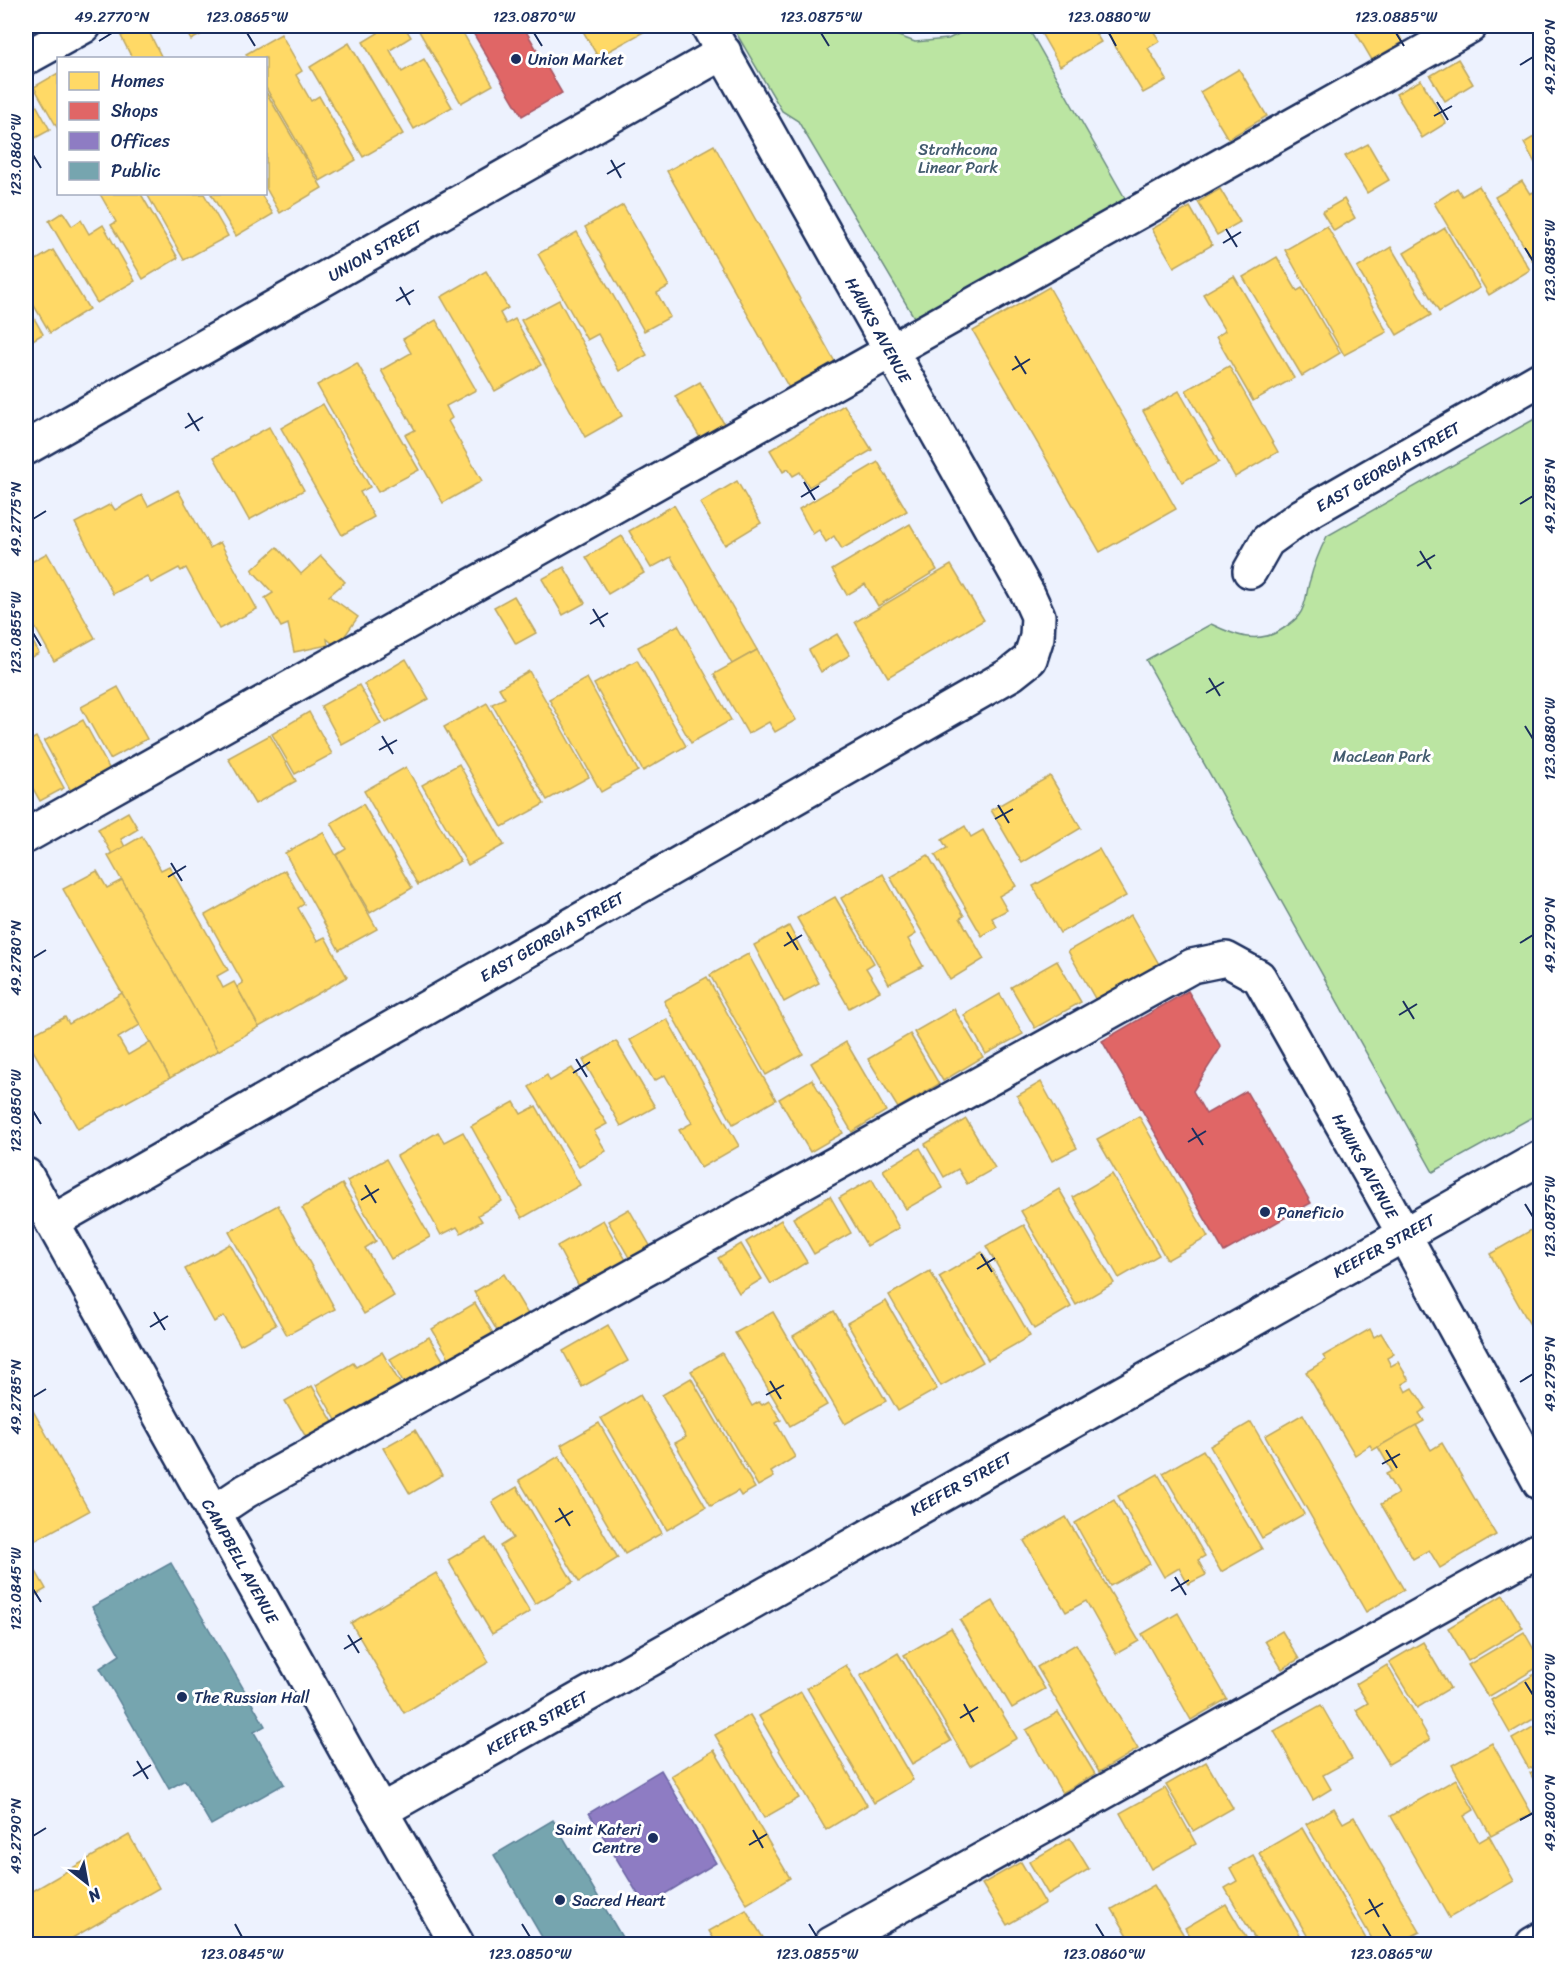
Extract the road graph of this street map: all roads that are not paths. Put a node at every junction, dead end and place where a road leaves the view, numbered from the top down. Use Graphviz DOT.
graph roads {
  1 [pos="84,26"];
  2 [pos="1470,26"];
  3 [pos="716,39"];
  4 [pos="26,58"];
  5 [pos="891,352"];
  6 [pos="1540,379"];
  7 [pos="26,448"];
  8 [pos="1250,571"];
  9 [pos="1037,637"];
  10 [pos="26,836"];
  11 [pos="1540,1158"];
  12 [pos="26,1175"];
  13 [pos="52,1222"];
  14 [pos="1404,1235"];
  15 [pos="1540,1483"];
  16 [pos="213,1513"];
  17 [pos="1540,1549"];
  18 [pos="381,1811"];
  19 [pos="1540,1940"];
  20 [pos="457,1944"];
  21 [pos="831,1944"];
  22 [pos="1533,1944"];
  1 -- 4 [label="street"];
  2 -- 5 [label="street"];
  3 -- 5 [label="street, HAWKS AVENUE"];
  3 -- 7 [label="street, UNION STREET"];
  5 -- 9 [label="street, HAWKS AVENUE"];
  5 -- 10 [label="street"];
  6 -- 8 [label="street, EAST GEORGIA STREET"];
  9 -- 13 [label="street, EAST GEORGIA STREET"];
  11 -- 14 [label="street, KEEFER STREET"];
  12 -- 13 [label="street, CAMPBELL AVENUE"];
  13 -- 16 [label="street, CAMPBELL AVENUE"];
  14 -- 15 [label="street, HAWKS AVENUE"];
  14 -- 16 [label="street, HAWKS AVENUE"];
  14 -- 18 [label="street, KEEFER STREET"];
  16 -- 18 [label="street, CAMPBELL AVENUE"];
  17 -- 21 [label="street"];
  18 -- 20 [label="street, CAMPBELL AVENUE"];
  19 -- 22 [label="street"];
}
